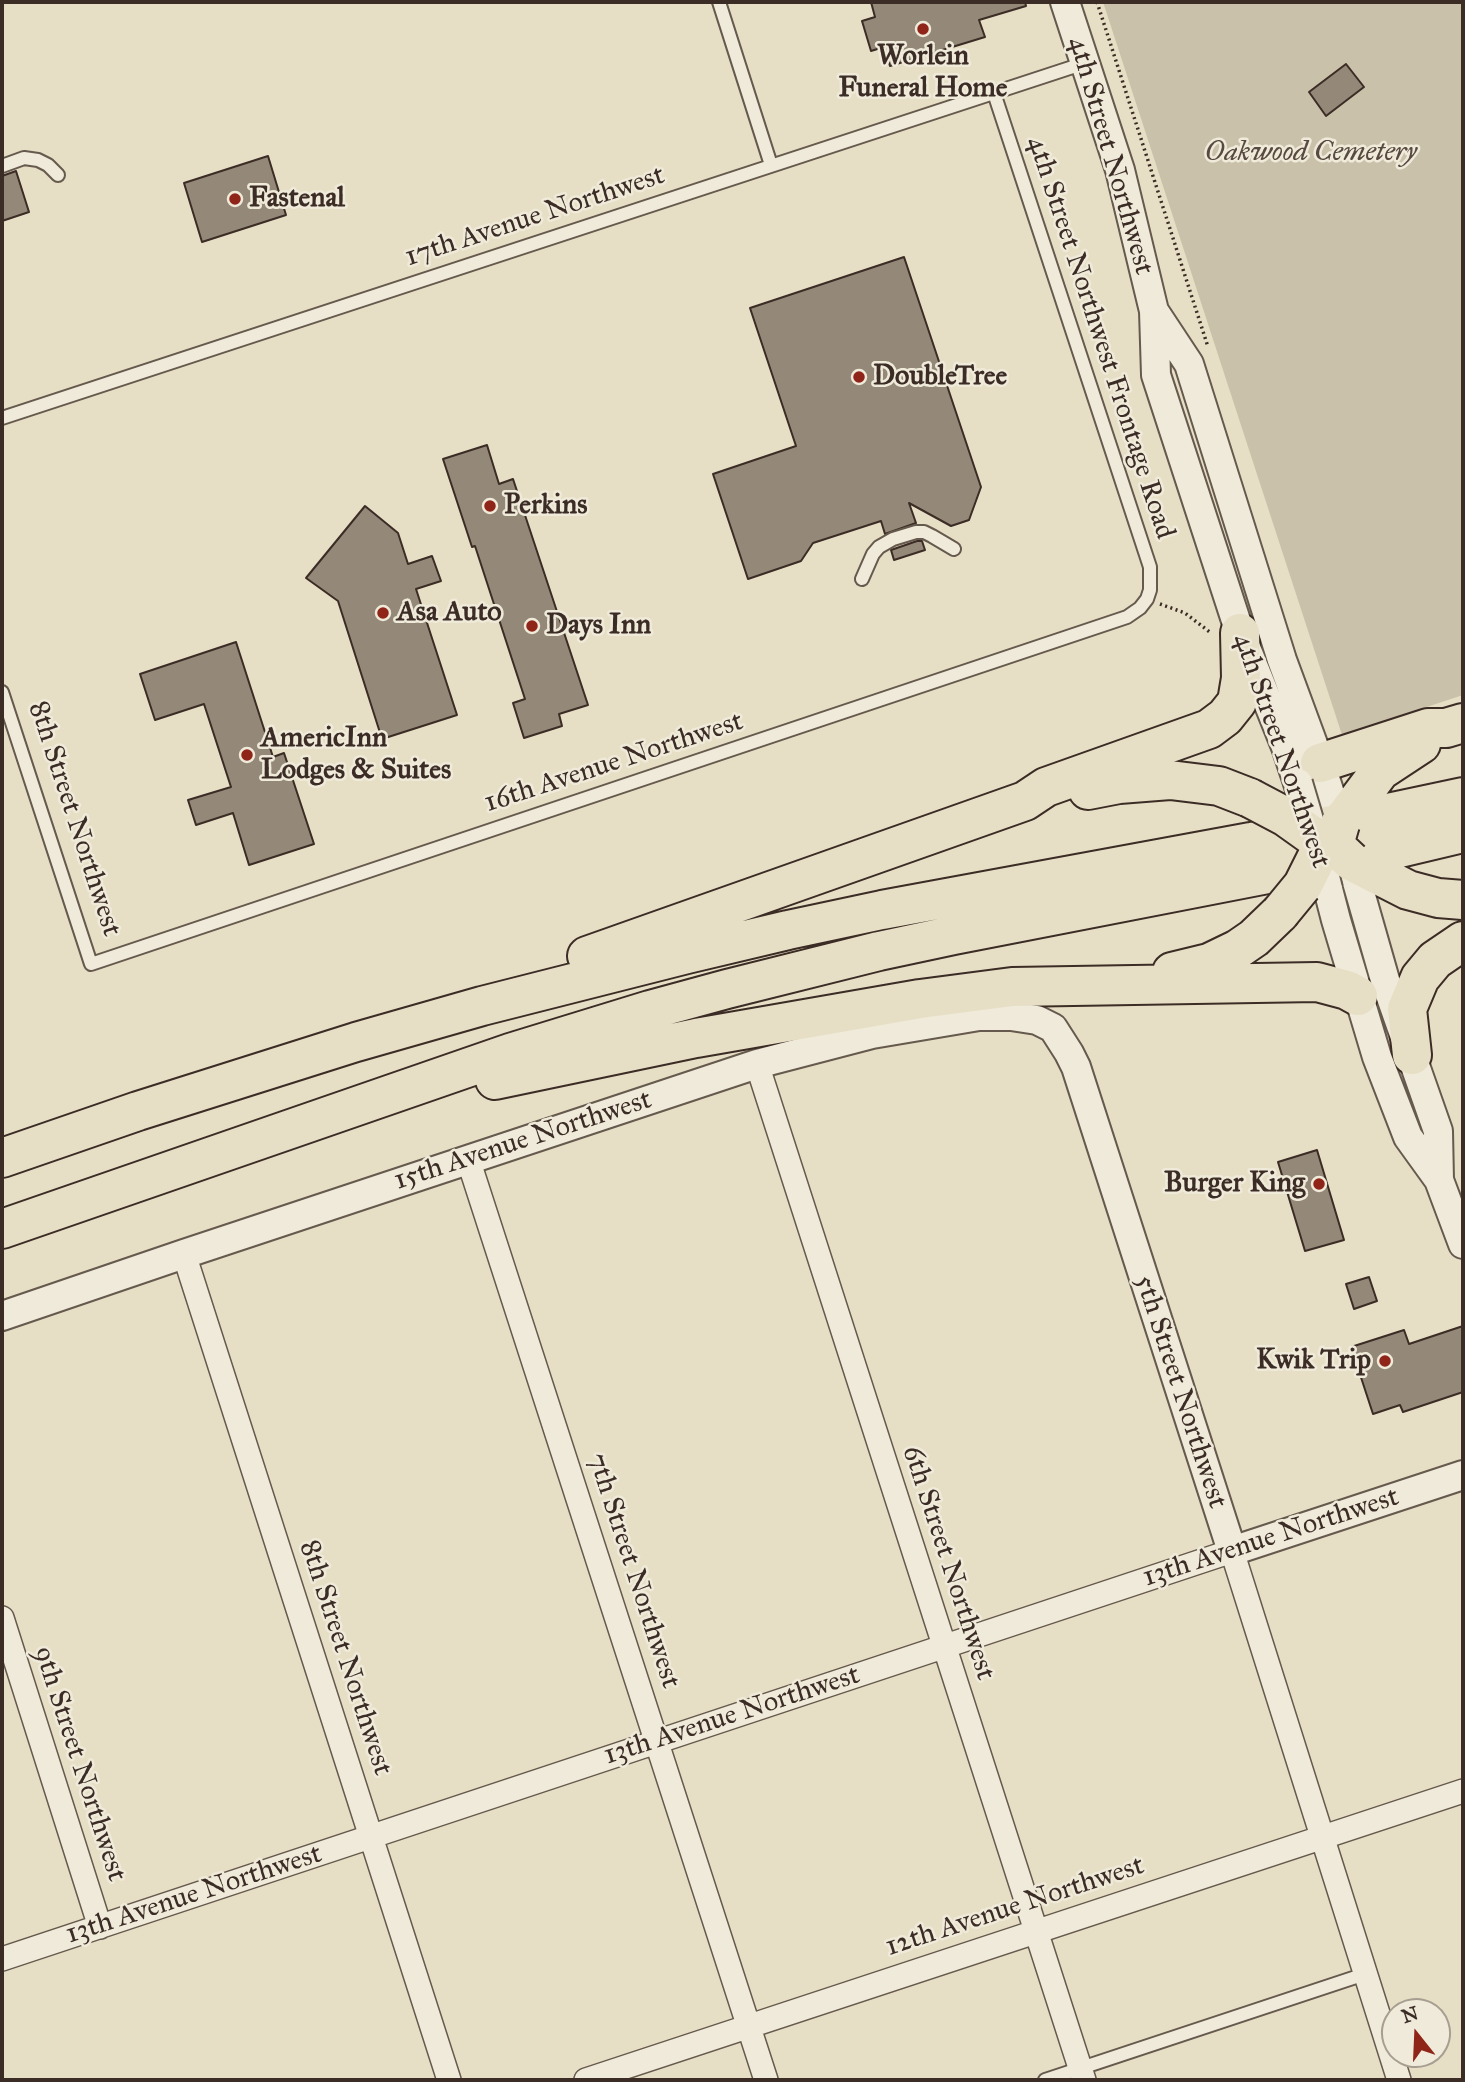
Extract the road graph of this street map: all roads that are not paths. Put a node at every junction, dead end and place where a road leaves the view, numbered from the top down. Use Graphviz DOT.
graph roads {
  1 [pos="719,2"];
  2 [pos="1065,2"];
  3 [pos="1085,63"];
  4 [pos="994,93"];
  5 [pos="771,165"];
  6 [pos="2,166"];
  7 [pos="58,175"];
  8 [pos="1154,311"];
  9 [pos="2,418"];
  10 [pos="954,549"];
  11 [pos="862,579"];
  12 [pos="1147,599"];
  13 [pos="1240,633"];
  14 [pos="2,692"];
  15 [pos="1455,726"];
  16 [pos="1463,797"];
  17 [pos="1025,801"];
  18 [pos="1463,833"];
  19 [pos="1330,841"];
  20 [pos="1463,900"];
  21 [pos="1463,941"];
  22 [pos="91,964"];
  23 [pos="1074,986"];
  24 [pos="1358,996"];
  25 [pos="1053,1028"];
  26 [pos="356,1042"];
  27 [pos="1412,1055"];
  28 [pos="757,1064"];
  29 [pos="323,1119"];
  30 [pos="2,1158"];
  31 [pos="468,1160"];
  32 [pos="1439,1180"];
  33 [pos="2,1229"];
  34 [pos="1463,1244"];
  35 [pos="184,1254"];
  36 [pos="2,1316"];
  37 [pos="1463,1475"];
  38 [pos="1232,1551"];
  39 [pos="2,1618"];
  40 [pos="943,1646"];
  41 [pos="657,1741"];
  42 [pos="1463,1791"];
  43 [pos="371,1837"];
  44 [pos="1323,1838"];
  45 [pos="100,1927"];
  46 [pos="1037,1931"];
  47 [pos="2,1959"];
  48 [pos="1365,1974"];
  49 [pos="748,2026"];
  50 [pos="1082,2075"];
  51 [pos="449,2080"];
  52 [pos="586,2080"];
  53 [pos="766,2080"];
  54 [pos="1045,2080"];
  55 [pos="1399,2080"];
  1 -- 5 [label="lane"];
  2 -- 3 [label="street, 4th Street Northwest"];
  3 -- 4 [label="lane, 17th Avenue Northwest"];
  3 -- 8 [label="street, 4th Street Northwest"];
  4 -- 5 [label="lane, 17th Avenue Northwest"];
  4 -- 12 [label="lane, 4th Street Northwest Frontage Road"];
  5 -- 9 [label="lane, 17th Avenue Northwest"];
  6 -- 7 [label="lane"];
  8 -- 13 [label="street, 4th Street Northwest"];
  8 -- 19 [label="street, 4th Street Northwest"];
  10 -- 11 [label="lane"];
  12 -- 22 [label="lane, 16th Avenue Northwest"];
  13 -- 17 [label="highway"];
  13 -- 19 [label="street, 4th Street Northwest"];
  14 -- 22 [label="lane, 8th Street Northwest"];
  15 -- 19 [label="highway"];
  15 -- 19 [label="highway"];
  16 -- 26 [label="highway"];
  17 -- 19 [label="highway, bridge"];
  17 -- 26 [label="highway"];
  18 -- 29 [label="highway"];
  19 -- 20 [label="highway"];
  19 -- 23 [label="highway, bridge"];
  19 -- 24 [label="street, 4th Street Northwest"];
  19 -- 27 [label="street, 4th Street Northwest"];
  21 -- 27 [label="highway"];
  23 -- 24 [label="highway"];
  23 -- 29 [label="highway"];
  24 -- 32 [label="street, 4th Street Northwest"];
  25 -- 28 [label="street, 15th Avenue Northwest"];
  25 -- 38 [label="street, 5th Street Northwest"];
  26 -- 30 [label="highway"];
  27 -- 32 [label="street, 4th Street Northwest"];
  28 -- 31 [label="street, 15th Avenue Northwest"];
  28 -- 40 [label="street, 6th Street Northwest"];
  29 -- 33 [label="highway"];
  31 -- 35 [label="street, 15th Avenue Northwest"];
  31 -- 41 [label="street, 7th Street Northwest"];
  32 -- 34 [label="street, 4th Street Northwest"];
  35 -- 36 [label="street, 15th Avenue Northwest"];
  35 -- 43 [label="street, 8th Street Northwest"];
  37 -- 38 [label="street, 13th Avenue Northwest"];
  38 -- 40 [label="street, 13th Avenue Northwest"];
  38 -- 44 [label="street, 5th Street Northwest"];
  39 -- 45 [label="street, 9th Street Northwest"];
  40 -- 41 [label="street, 13th Avenue Northwest"];
  40 -- 46 [label="street, 6th Street Northwest"];
  41 -- 43 [label="street, 13th Avenue Northwest"];
  41 -- 49 [label="street, 7th Street Northwest"];
  42 -- 44 [label="street, 12th Avenue Northwest"];
  43 -- 45 [label="street, 13th Avenue Northwest"];
  43 -- 51 [label="street, 8th Street Northwest"];
  44 -- 46 [label="street, 12th Avenue Northwest"];
  44 -- 48 [label="street, 5th Street Northwest"];
  45 -- 47 [label="street, 13th Avenue Northwest"];
  46 -- 49 [label="street, 12th Avenue Northwest"];
  46 -- 50 [label="street, 6th Street Northwest"];
  48 -- 50 [label="lane"];
  48 -- 55 [label="street, 5th Street Northwest"];
  49 -- 52 [label="street, 12th Avenue Northwest"];
  49 -- 53 [label="street, 7th Street Northwest"];
  50 -- 54 [label="lane"];
}
